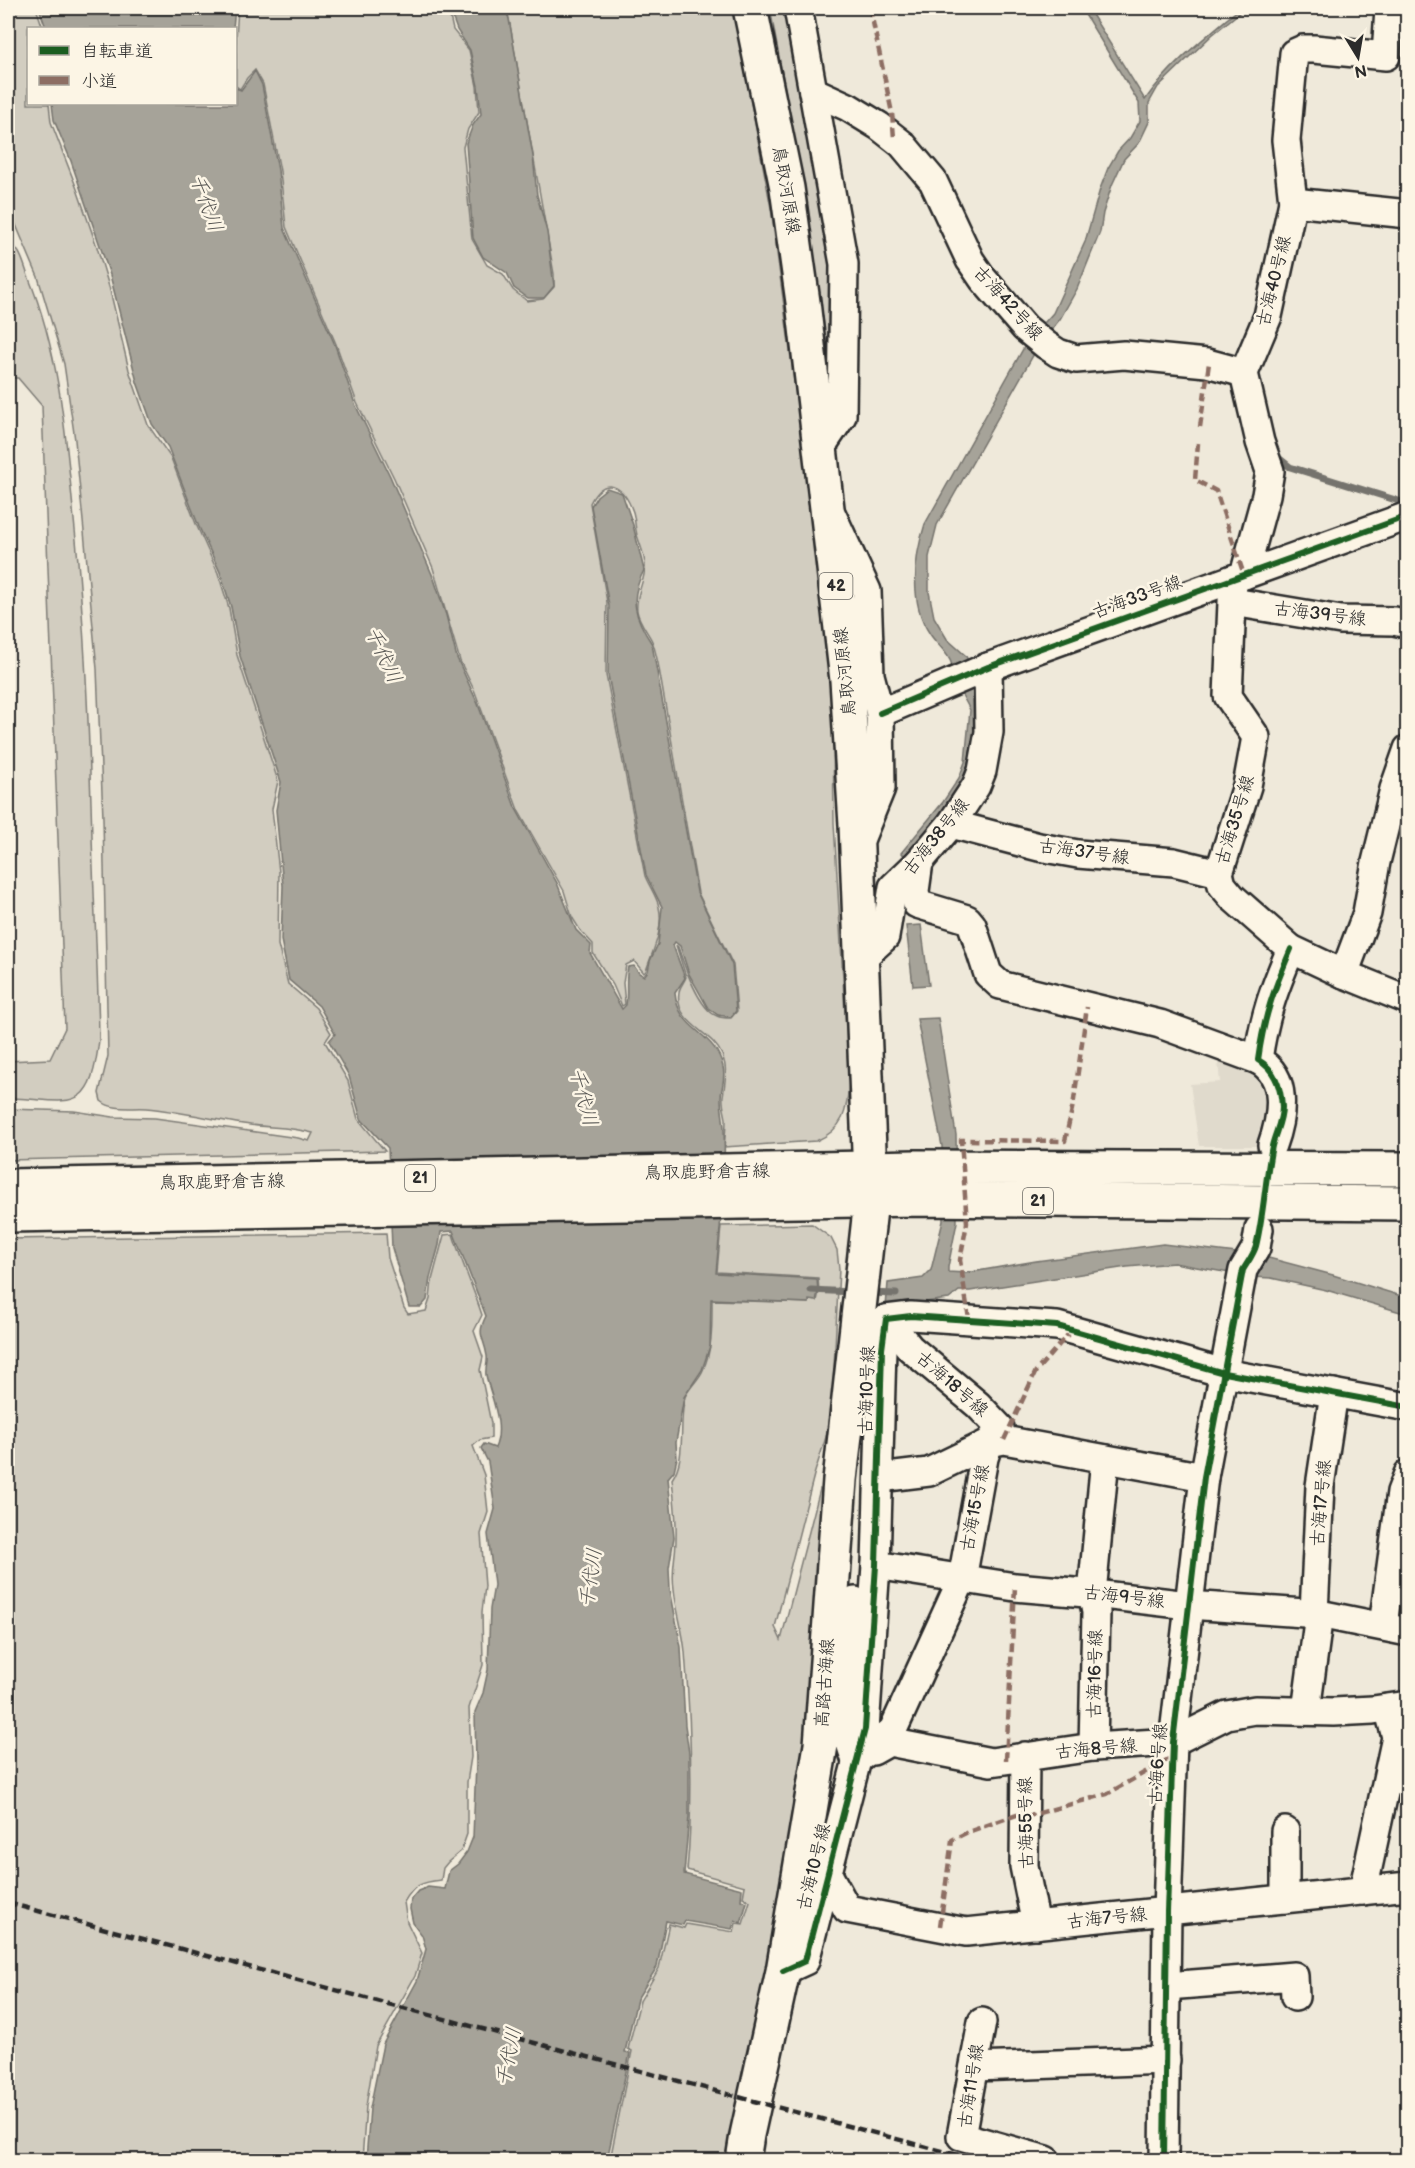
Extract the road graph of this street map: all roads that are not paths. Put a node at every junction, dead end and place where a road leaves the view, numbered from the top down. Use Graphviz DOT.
graph roads {
  1 [pos="750,8"];
  2 [pos="798,8"];
  3 [pos="1389,8"];
  4 [pos="813,91"];
  5 [pos="1293,202"];
  6 [pos="1407,214"];
  7 [pos="1244,373"];
  8 [pos="821,447"];
  9 [pos="826,501"];
  10 [pos="1407,516"];
  11 [pos="1236,585"];
  12 [pos="1407,624"];
  13 [pos="988,667"];
  14 [pos="880,713"];
  15 [pos="1407,748"];
  16 [pos="951,824"];
  17 [pos="857,848"];
  18 [pos="919,862"];
  19 [pos="1219,873"];
  20 [pos="1291,949"];
  21 [pos="861,959"];
  22 [pos="1344,975"];
  23 [pos="1407,1000"];
  24 [pos="1258,1060"];
  25 [pos="1272,1145"];
  26 [pos="1407,1169"];
  27 [pos="832,1185"];
  28 [pos="870,1185"];
  29 [pos="8,1186"];
  30 [pos="1407,1203"];
  31 [pos="8,1215"];
  32 [pos="1259,1228"];
  33 [pos="886,1318"];
  34 [pos="1224,1373"];
  35 [pos="1334,1393"];
  36 [pos="1407,1407"];
  37 [pos="989,1443"];
  38 [pos="1105,1459"];
  39 [pos="1407,1474"];
  40 [pos="1204,1477"];
  41 [pos="879,1478"];
  42 [pos="840,1480"];
  43 [pos="876,1565"];
  44 [pos="962,1579"];
  45 [pos="1092,1593"];
  46 [pos="1188,1605"];
  47 [pos="1316,1613"];
  48 [pos="1395,1629"];
  49 [pos="1398,1706"];
  50 [pos="1306,1711"];
  51 [pos="1173,1742"];
  52 [pos="1093,1747"];
  53 [pos="1025,1756"];
  54 [pos="856,1761"];
  55 [pos="1398,1768"];
  56 [pos="1285,1831"];
  57 [pos="829,1876"];
  58 [pos="1407,1886"];
  59 [pos="1363,1891"];
  60 [pos="1285,1899"];
  61 [pos="1167,1912"];
  62 [pos="1036,1925"];
  63 [pos="783,1971"];
  64 [pos="1167,1986"];
  65 [pos="1295,1997"];
  66 [pos="982,2022"];
  67 [pos="1166,2060"];
  68 [pos="974,2067"];
  69 [pos="743,2160"];
  70 [pos="1046,2160"];
  71 [pos="1164,2160"];
  1 -- 8 [label="main road, 鳥取河原線 / 42"];
  2 -- 4 [label="street"];
  3 -- 5 [label="street, 古海40号線"];
  4 -- 7 [label="street, 古海42号線"];
  4 -- 8 [label="street"];
  5 -- 6 [label="street"];
  5 -- 7 [label="street, 古海40号線"];
  7 -- 11 [label="street"];
  8 -- 9 [label="main road, 鳥取河原線 / 42"];
  9 -- 14 [label="street"];
  9 -- 17 [label="main road, 鳥取河原線 / 42"];
  10 -- 11 [label="street, 古海33号線"];
  11 -- 12 [label="street, 古海39号線"];
  11 -- 13 [label="street, 古海33号線"];
  11 -- 19 [label="street, 古海35号線"];
  13 -- 14 [label="street, 古海33号線"];
  13 -- 16 [label="street, 古海38号線"];
  14 -- 17 [label="street"];
  15 -- 22 [label="street"];
  16 -- 18 [label="street, 古海38号線"];
  16 -- 19 [label="street, 古海37号線"];
  17 -- 21 [label="main road, 鳥取河原線 / 42"];
  18 -- 21 [label="street, 古海38号線"];
  18 -- 24 [label="street"];
  19 -- 20 [label="street, 古海35号線"];
  20 -- 22 [label="street, 古海35号線"];
  20 -- 24 [label="street"];
  21 -- 28 [label="main road, 鳥取河原線 / 42"];
  22 -- 23 [label="street, 古海35号線"];
  24 -- 25 [label="street"];
  26 -- 28 [label="main road, 鳥取鹿野倉吉線 / 21"];
  27 -- 28 [label="main road, 鳥取鹿野倉吉線 / 21"];
  27 -- 29 [label="main road, 鳥取鹿野倉吉線 / 21"];
  27 -- 31 [label="main road, 鳥取鹿野倉吉線 / 21"];
  28 -- 30 [label="main road, 鳥取鹿野倉吉線 / 21"];
  28 -- 42 [label="main road, 高路古海線"];
  32 -- 34 [label="street, 古海6号線"];
  33 -- 34 [label="street"];
  33 -- 37 [label="street, 古海18号線"];
  33 -- 41 [label="street, 古海10号線"];
  34 -- 35 [label="street"];
  34 -- 40 [label="street, 古海6号線"];
  35 -- 36 [label="street"];
  35 -- 47 [label="street, 古海17号線"];
  37 -- 38 [label="street, 古海15号線"];
  37 -- 41 [label="street, 古海18号線"];
  37 -- 44 [label="street, 古海15号線"];
  38 -- 40 [label="street, 古海15号線"];
  38 -- 45 [label="street, 古海16号線"];
  39 -- 48 [label="street"];
  40 -- 46 [label="street, 古海6号線"];
  41 -- 43 [label="street, 古海10号線"];
  42 -- 54 [label="street"];
  42 -- 63 [label="main road, 高路古海線"];
  43 -- 44 [label="street, 古海9号線"];
  43 -- 54 [label="street, 古海10号線"];
  44 -- 45 [label="street, 古海9号線"];
  44 -- 54 [label="street, 古海15号線"];
  45 -- 46 [label="street, 古海9号線"];
  45 -- 52 [label="street, 古海16号線"];
  46 -- 47 [label="street, 古海9号線"];
  46 -- 51 [label="street, 古海6号線"];
  47 -- 48 [label="street, 古海9号線"];
  47 -- 50 [label="street, 古海17号線"];
  49 -- 50 [label="street, 古海8号線"];
  49 -- 55 [label="street"];
  50 -- 51 [label="street, 古海8号線"];
  51 -- 52 [label="street, 古海8号線"];
  51 -- 61 [label="street, 古海6号線"];
  52 -- 53 [label="street, 古海8号線"];
  53 -- 54 [label="street, 古海8号線"];
  53 -- 62 [label="street, 古海55号線"];
  54 -- 57 [label="street, 古海10号線"];
  55 -- 59 [label="street"];
  56 -- 60 [label="street"];
  57 -- 62 [label="street, 古海7号線"];
  57 -- 63 [label="street, 古海10号線"];
  58 -- 59 [label="street, 古海7号線"];
  59 -- 60 [label="street, 古海7号線"];
  60 -- 61 [label="street, 古海7号線"];
  61 -- 62 [label="street, 古海7号線"];
  61 -- 64 [label="street, 古海6号線"];
  63 -- 69 [label="main road, 高路古海線"];
  64 -- 65 [label="street"];
  64 -- 67 [label="street, 古海6号線"];
  66 -- 68 [label="street, 古海11号線"];
  67 -- 68 [label="street"];
  67 -- 71 [label="street, 古海6号線"];
  68 -- 70 [label="street, 古海11号線"];
}
